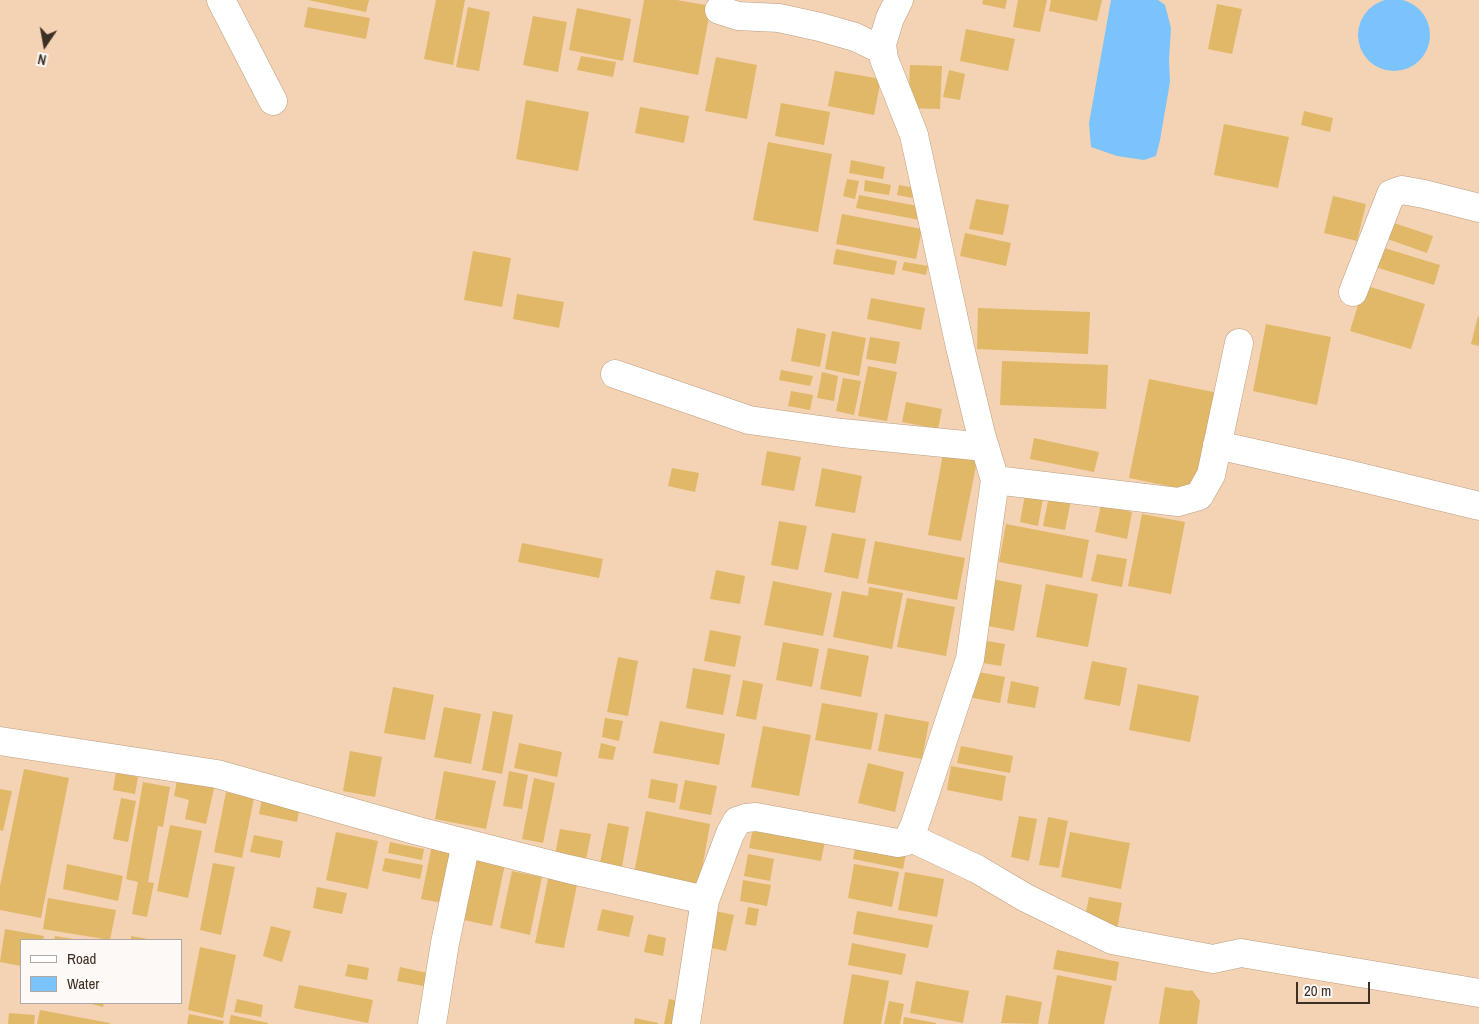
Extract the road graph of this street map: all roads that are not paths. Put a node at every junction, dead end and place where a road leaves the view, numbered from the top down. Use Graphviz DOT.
graph roads {
  1 [pos="221,0"];
  2 [pos="899,0"];
  3 [pos="719,10"];
  4 [pos="882,50"];
  5 [pos="273,101"];
  6 [pos="1479,208"];
  7 [pos="1353,292"];
  8 [pos="1239,343"];
  9 [pos="614,374"];
  10 [pos="1217,445"];
  11 [pos="985,447"];
  12 [pos="995,480"];
  13 [pos="1479,506"];
  14 [pos="0,742"];
  15 [pos="909,837"];
  16 [pos="466,843"];
  17 [pos="705,900"];
  18 [pos="1479,993"];
  19 [pos="432,1024"];
  20 [pos="686,1024"];
  1 -- 5 [label="street"];
  2 -- 4 [label="street"];
  3 -- 4 [label="street"];
  4 -- 11 [label="street"];
  6 -- 7 [label="street"];
  8 -- 10 [label="street"];
  9 -- 11 [label="street"];
  10 -- 12 [label="street"];
  10 -- 13 [label="street"];
  11 -- 12 [label="street"];
  12 -- 15 [label="street"];
  14 -- 16 [label="street"];
  15 -- 17 [label="street"];
  15 -- 18 [label="street"];
  16 -- 17 [label="street"];
  16 -- 19 [label="street"];
  17 -- 20 [label="street"];
}
